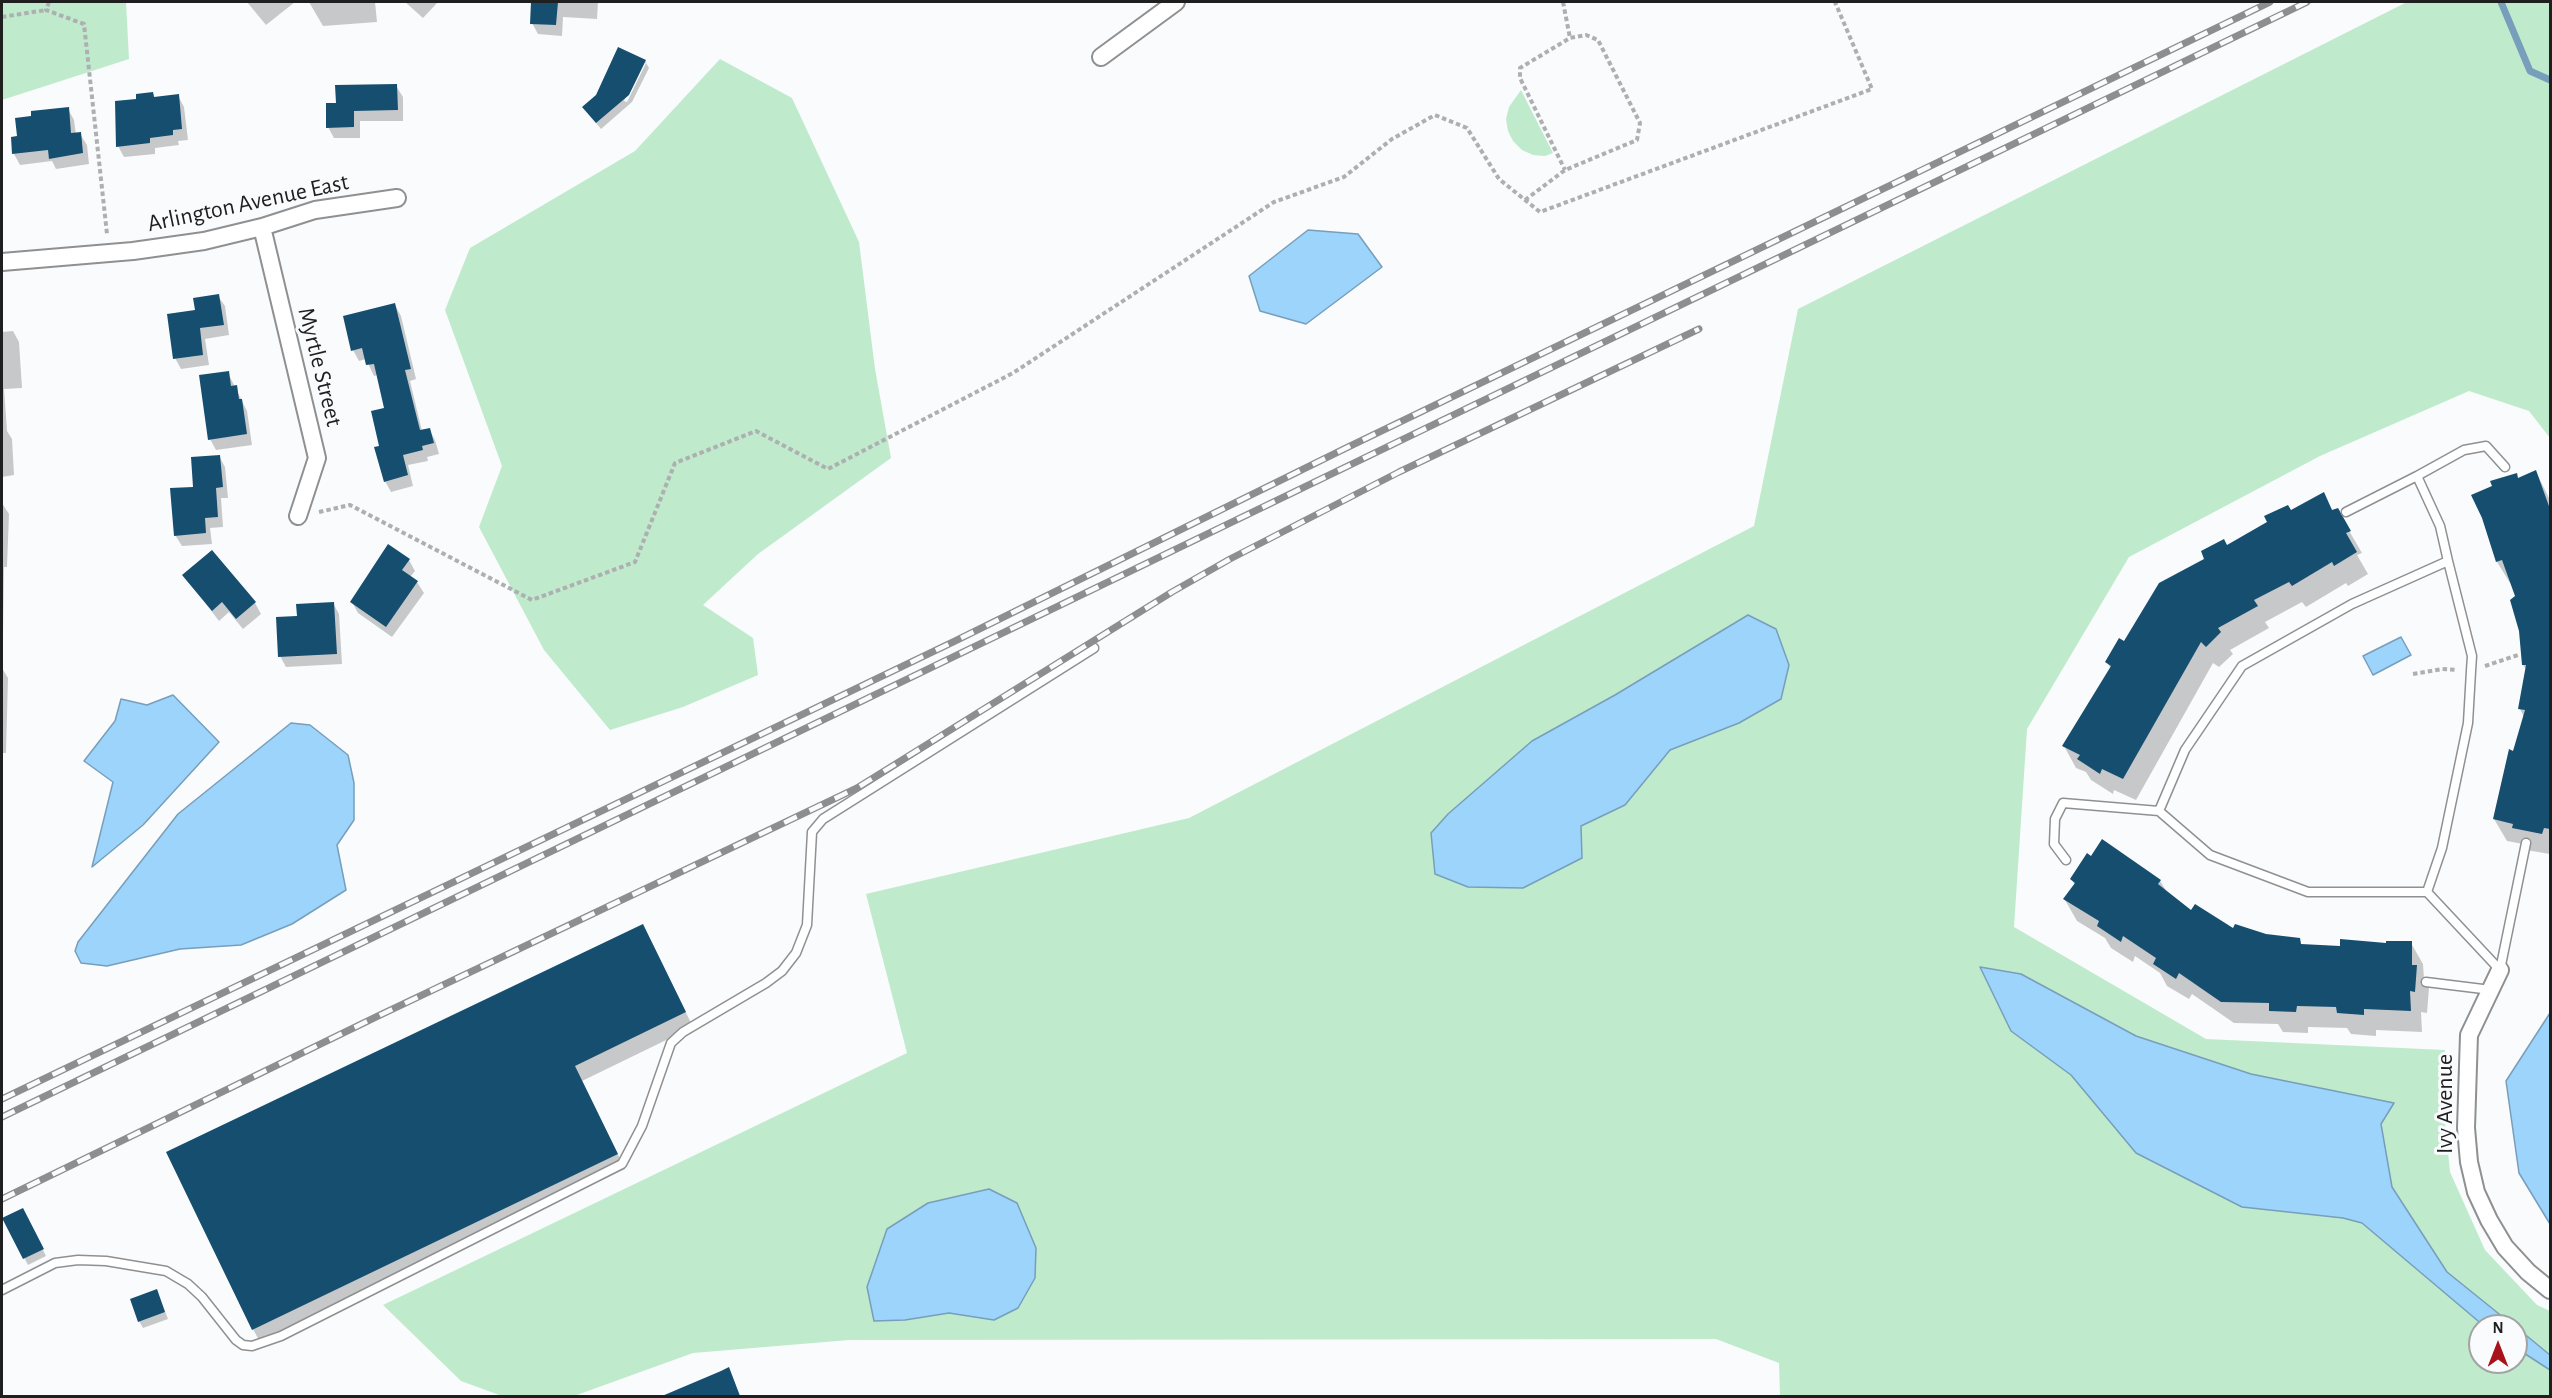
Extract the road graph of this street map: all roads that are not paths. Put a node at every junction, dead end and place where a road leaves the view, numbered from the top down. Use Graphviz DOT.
graph roads {
  1 [pos="1176,2"];
  2 [pos="1101,57"];
  3 [pos="397,198"];
  4 [pos="262,227"];
  5 [pos="2,262"];
  6 [pos="2505,467"];
  7 [pos="2417,476"];
  8 [pos="2346,512"];
  9 [pos="298,516"];
  10 [pos="2448,561"];
  11 [pos="1094,648"];
  12 [pos="2159,811"];
  13 [pos="2526,843"];
  14 [pos="2066,860"];
  15 [pos="2427,892"];
  16 [pos="2500,970"];
  17 [pos="2426,982"];
  18 [pos="2491,990"];
  19 [pos="2,1290"];
  20 [pos="2550,1290"];
  1 -- 2 [label="street"];
  3 -- 4 [label="street, Arlington Avenue East"];
  4 -- 5 [label="street, Arlington Avenue East"];
  4 -- 9 [label="street, Myrtle Street"];
  6 -- 7 [label="lane"];
  7 -- 8 [label="lane"];
  7 -- 10 [label="lane"];
  10 -- 12 [label="lane"];
  10 -- 15 [label="lane"];
  11 -- 19 [label="lane"];
  12 -- 14 [label="lane"];
  12 -- 15 [label="lane"];
  13 -- 16 [label="lane"];
  15 -- 16 [label="lane"];
  16 -- 18 [label="street, Ivy Avenue"];
  17 -- 18 [label="lane"];
  18 -- 20 [label="street, Ivy Avenue"];
}
